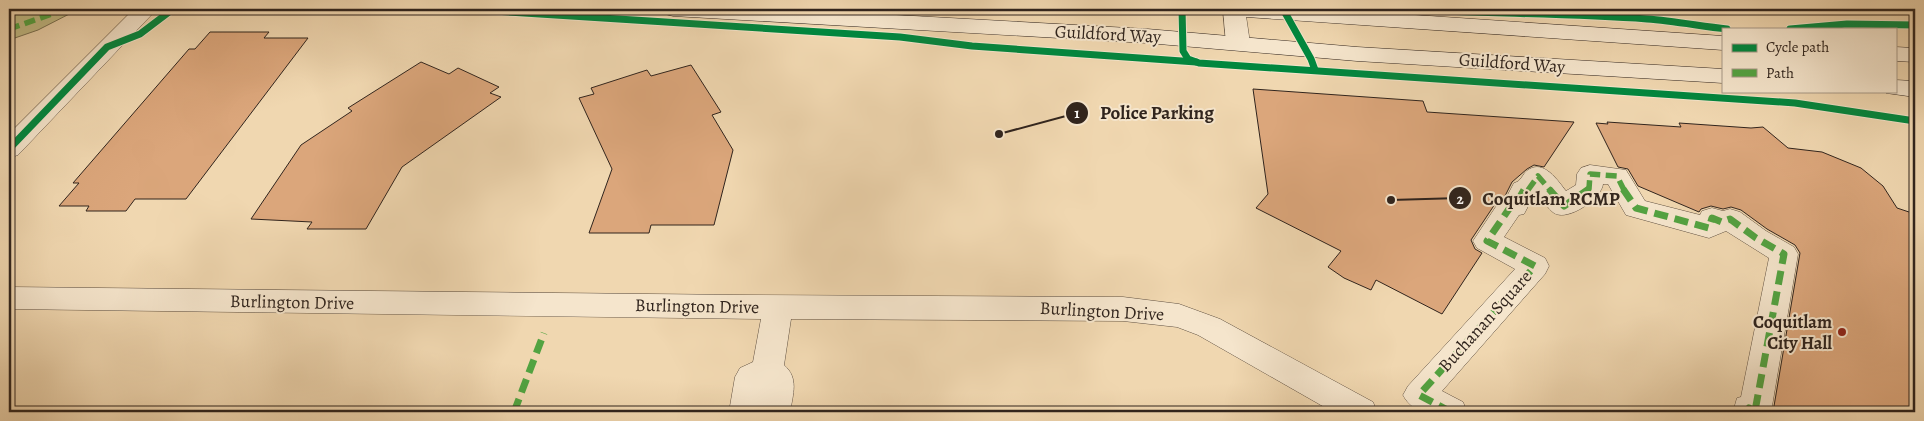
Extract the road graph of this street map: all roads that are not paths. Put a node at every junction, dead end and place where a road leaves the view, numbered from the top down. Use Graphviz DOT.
graph roads {
  1 [pos="146,9"];
  2 [pos="673,9"];
  3 [pos="1234,9"];
  4 [pos="1238,43"];
  5 [pos="1722,43"];
  6 [pos="1896,54"];
  7 [pos="1915,56"];
  8 [pos="1722,76"];
  9 [pos="1896,88"];
  10 [pos="1915,89"];
  11 [pos="9,149"];
  12 [pos="9,298"];
  13 [pos="778,307"];
  14 [pos="767,370"];
  15 [pos="745,412"];
  16 [pos="774,412"];
  17 [pos="1361,412"];
  18 [pos="1451,412"];
  19 [pos="1749,412"];
  1 -- 11 [label="street"];
  2 -- 4 [label="street, Guildford Way"];
  3 -- 4 [label="street"];
  3 -- 5 [label="street, Guildford Way"];
  4 -- 8 [label="street, Guildford Way"];
  6 -- 7 [label="street"];
  9 -- 10 [label="street"];
  12 -- 13 [label="street, Burlington Drive"];
  13 -- 14 [label="street"];
  13 -- 17 [label="street, Burlington Drive"];
  14 -- 15 [label="street"];
  14 -- 16 [label="street"];
  18 -- 19 [label="street, Buchanan Square"];
}
